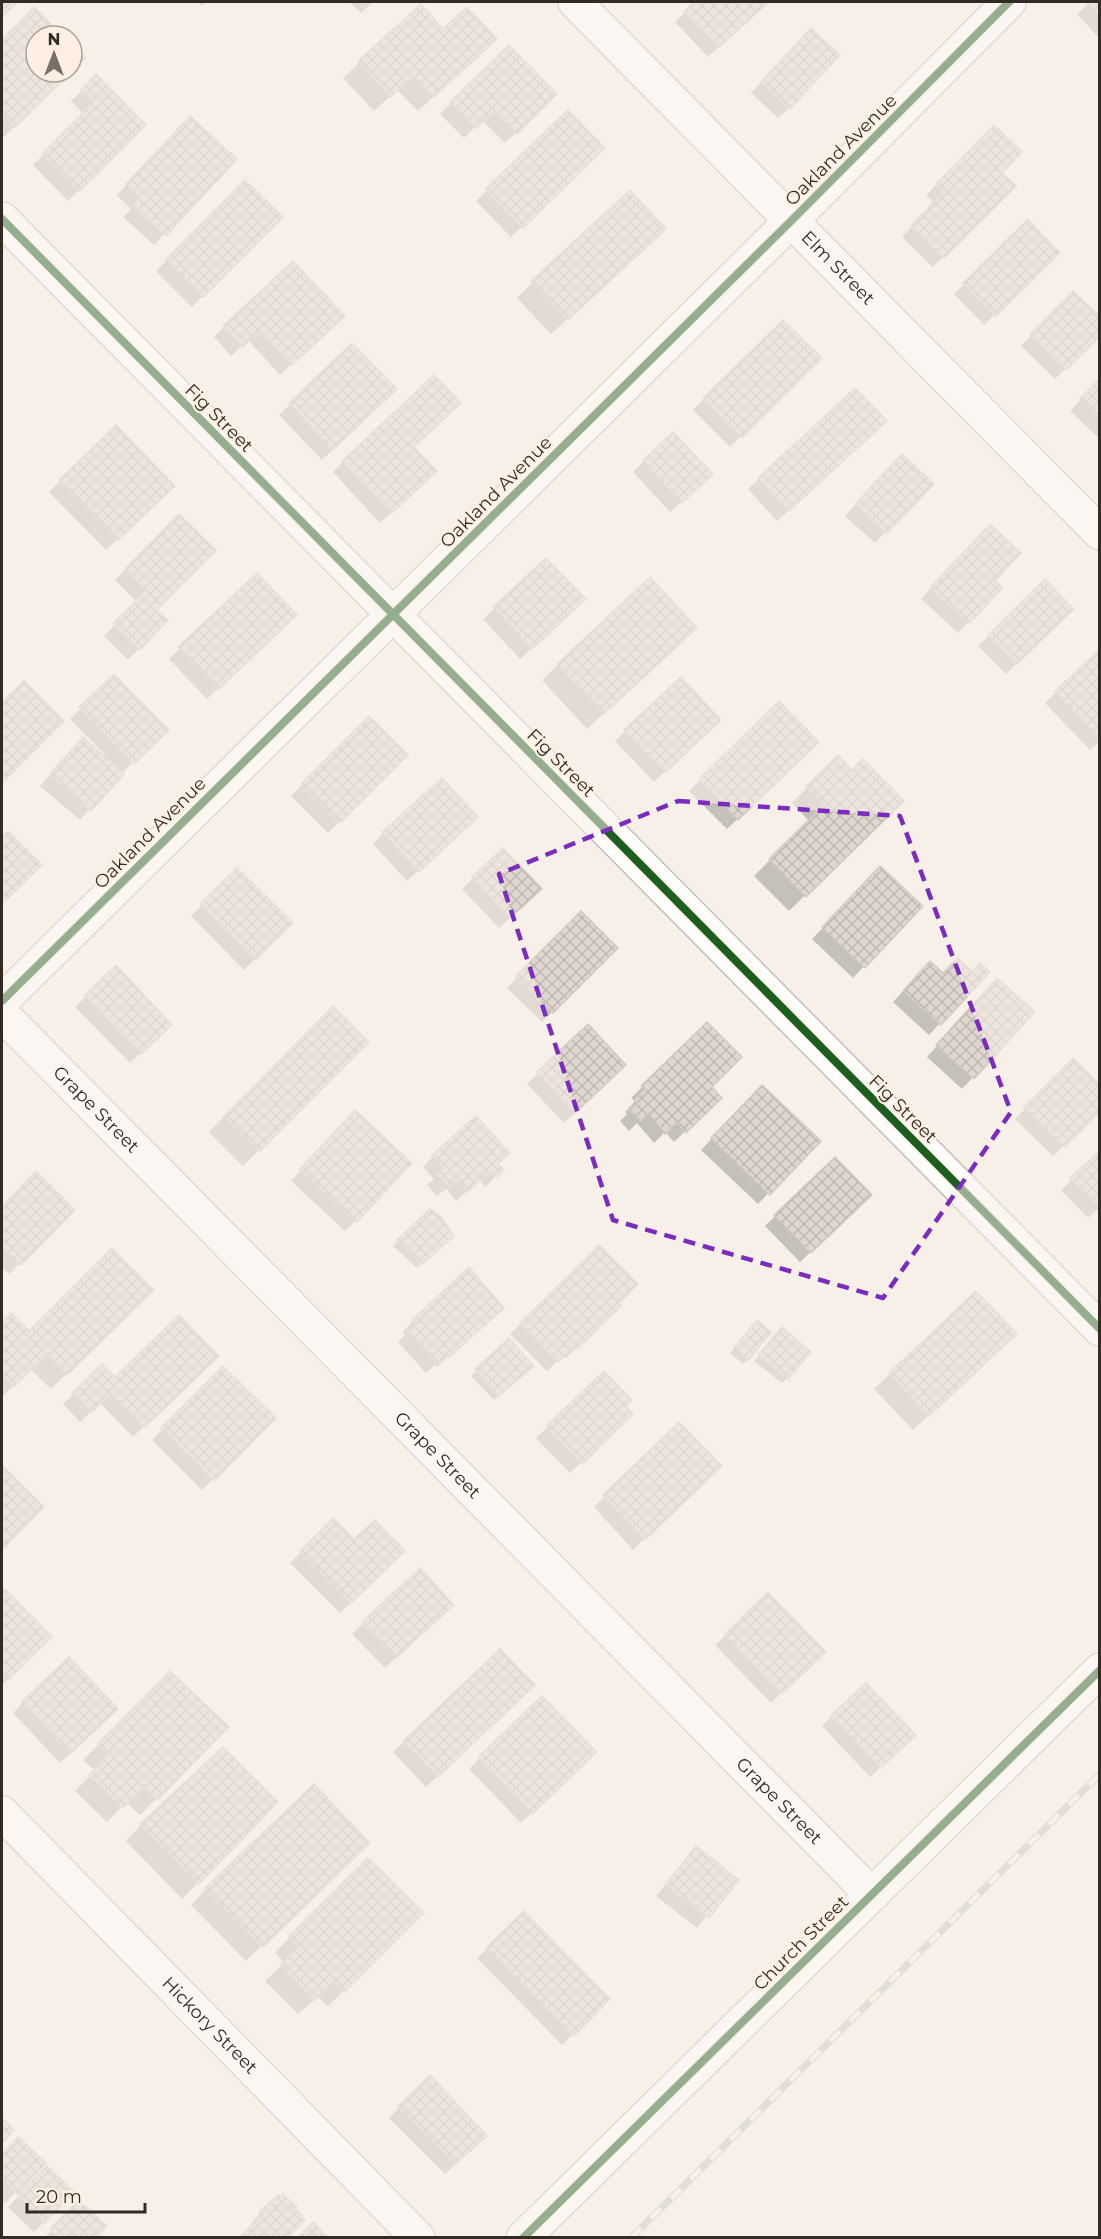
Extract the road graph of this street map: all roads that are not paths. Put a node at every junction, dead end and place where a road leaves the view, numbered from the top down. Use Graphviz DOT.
graph roads {
  1 [pos="575,2"];
  2 [pos="1010,2"];
  3 [pos="2,219"];
  4 [pos="792,220"];
  5 [pos="1100,532"];
  6 [pos="393,615"];
  7 [pos="2,1001"];
  8 [pos="2,1014"];
  9 [pos="1100,1329"];
  10 [pos="1100,1670"];
  11 [pos="2,1814"];
  12 [pos="872,1895"];
  13 [pos="418,2238"];
  14 [pos="523,2238"];
  1 -- 4 [label="street, Elm Street"];
  2 -- 4 [label="street, Oakland Avenue"];
  3 -- 6 [label="street, Fig Street"];
  4 -- 5 [label="street, Elm Street"];
  4 -- 6 [label="street, Oakland Avenue"];
  6 -- 7 [label="street, Oakland Avenue"];
  6 -- 9 [label="street, Fig Street"];
  8 -- 12 [label="street, Grape Street"];
  10 -- 12 [label="street, Church Street"];
  11 -- 13 [label="street, Hickory Street"];
  12 -- 14 [label="street, Church Street"];
}
